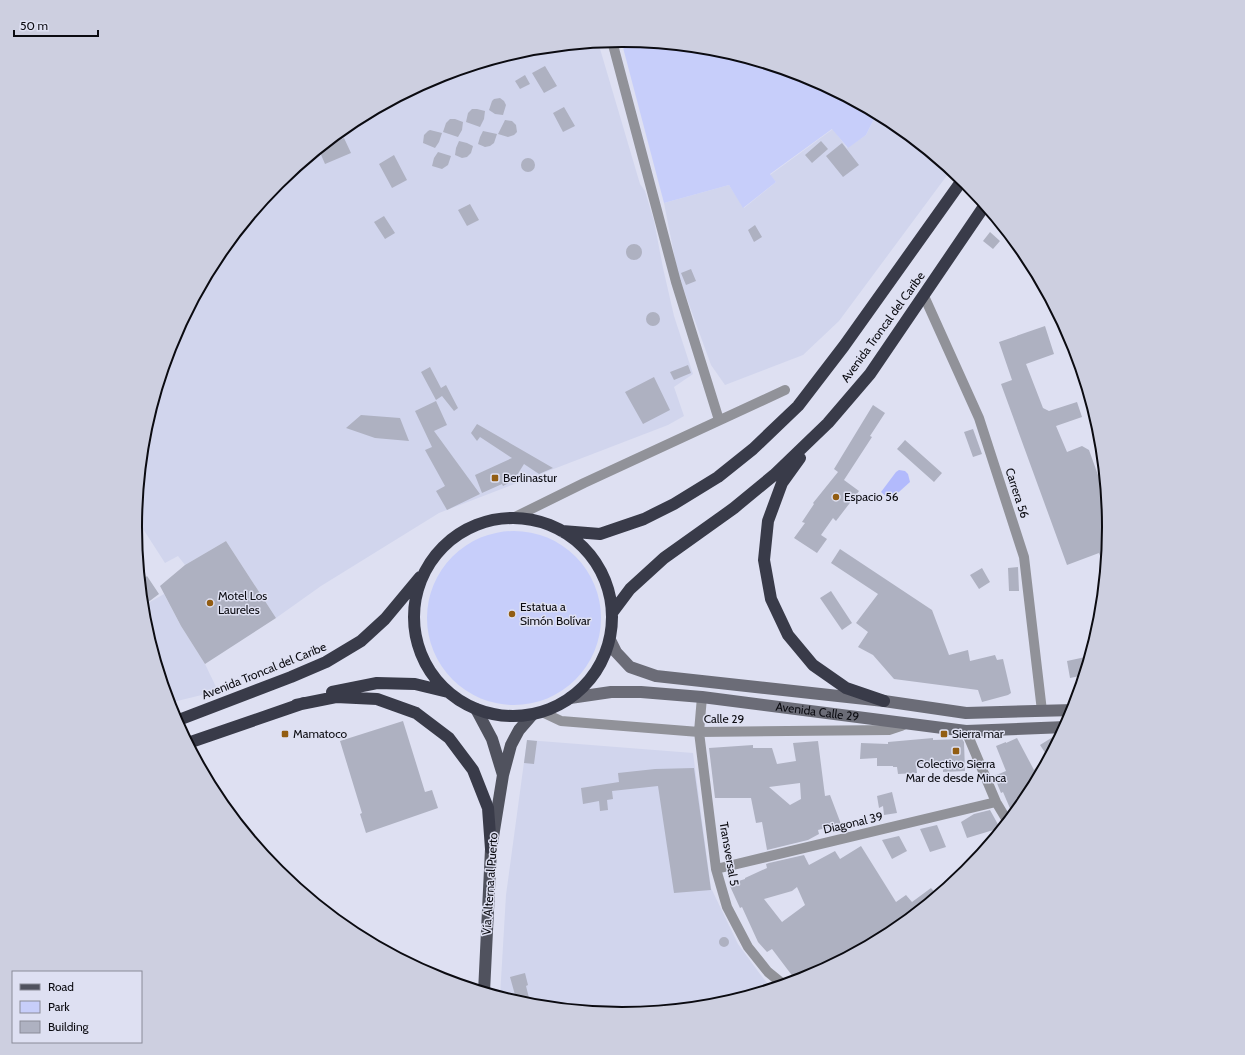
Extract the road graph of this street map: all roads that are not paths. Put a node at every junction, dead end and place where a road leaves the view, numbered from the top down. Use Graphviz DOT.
graph roads {
  1 [pos="613,47"];
  2 [pos="959,185"];
  3 [pos="982,209"];
  4 [pos="924,296"];
  5 [pos="785,390"];
  6 [pos="719,420"];
  7 [pos="828,423"];
  8 [pos="513,518"];
  9 [pos="562,531"];
  10 [pos="425,571"];
  11 [pos="612,613"];
  12 [pos="610,640"];
  13 [pos="448,692"];
  14 [pos="702,697"];
  15 [pos="570,698"];
  16 [pos="884,700"];
  17 [pos="296,706"];
  18 [pos="476,710"];
  19 [pos="1066,710"];
  20 [pos="1042,711"];
  21 [pos="537,713"];
  22 [pos="182,719"];
  23 [pos="907,723"];
  24 [pos="1058,728"];
  25 [pos="966,731"];
  26 [pos="699,732"];
  27 [pos="193,741"];
  28 [pos="503,775"];
  29 [pos="996,802"];
  30 [pos="1006,818"];
  31 [pos="491,849"];
  32 [pos="716,869"];
  33 [pos="779,981"];
  34 [pos="484,987"];
  1 -- 6 [label="street"];
  2 -- 9 [label="highway, Avenida Troncal del Caribe"];
  3 -- 4 [label="highway, Avenida Troncal del Caribe"];
  4 -- 7 [label="highway, Avenida Troncal del Caribe"];
  4 -- 20 [label="street, Carrera 56"];
  5 -- 6 [label="street"];
  6 -- 8 [label="street"];
  7 -- 11 [label="highway, Avenida Troncal del Caribe"];
  7 -- 16 [label="highway"];
  8 -- 9 [label="highway"];
  8 -- 10 [label="highway"];
  9 -- 11 [label="highway"];
  10 -- 13 [label="highway"];
  10 -- 22 [label="highway, Avenida Troncal del Caribe"];
  11 -- 12 [label="highway"];
  12 -- 15 [label="highway"];
  12 -- 16 [label="main road, Avenida Calle 29"];
  13 -- 17 [label="highway"];
  13 -- 18 [label="highway"];
  14 -- 15 [label="main road, Avenida Calle 29"];
  14 -- 23 [label="main road, Avenida Calle 29"];
  14 -- 26 [label="street, Transversal 5"];
  15 -- 21 [label="highway"];
  16 -- 20 [label="main road, Avenida Calle 29"];
  17 -- 27 [label="highway"];
  17 -- 31 [label="highway"];
  18 -- 21 [label="highway"];
  18 -- 28 [label="main road, Vía Alterna al Puerto"];
  19 -- 20 [label="main road, Avenida Calle 29"];
  21 -- 26 [label="street, Calle 29"];
  21 -- 28 [label="main road, Vía Alterna al Puerto"];
  23 -- 25 [label="main road, Avenida Calle 29"];
  23 -- 26 [label="street, Calle 29"];
  24 -- 25 [label="main road, Avenida Calle 29"];
  25 -- 29 [label="street"];
  26 -- 32 [label="street, Transversal 5"];
  28 -- 31 [label="main road, Vía Alterna al Puerto"];
  29 -- 30 [label="street"];
  29 -- 32 [label="street, Diagonal 39"];
  31 -- 34 [label="main road, Vía Alterna al Puerto"];
  32 -- 33 [label="street, Transversal 5"];
}
